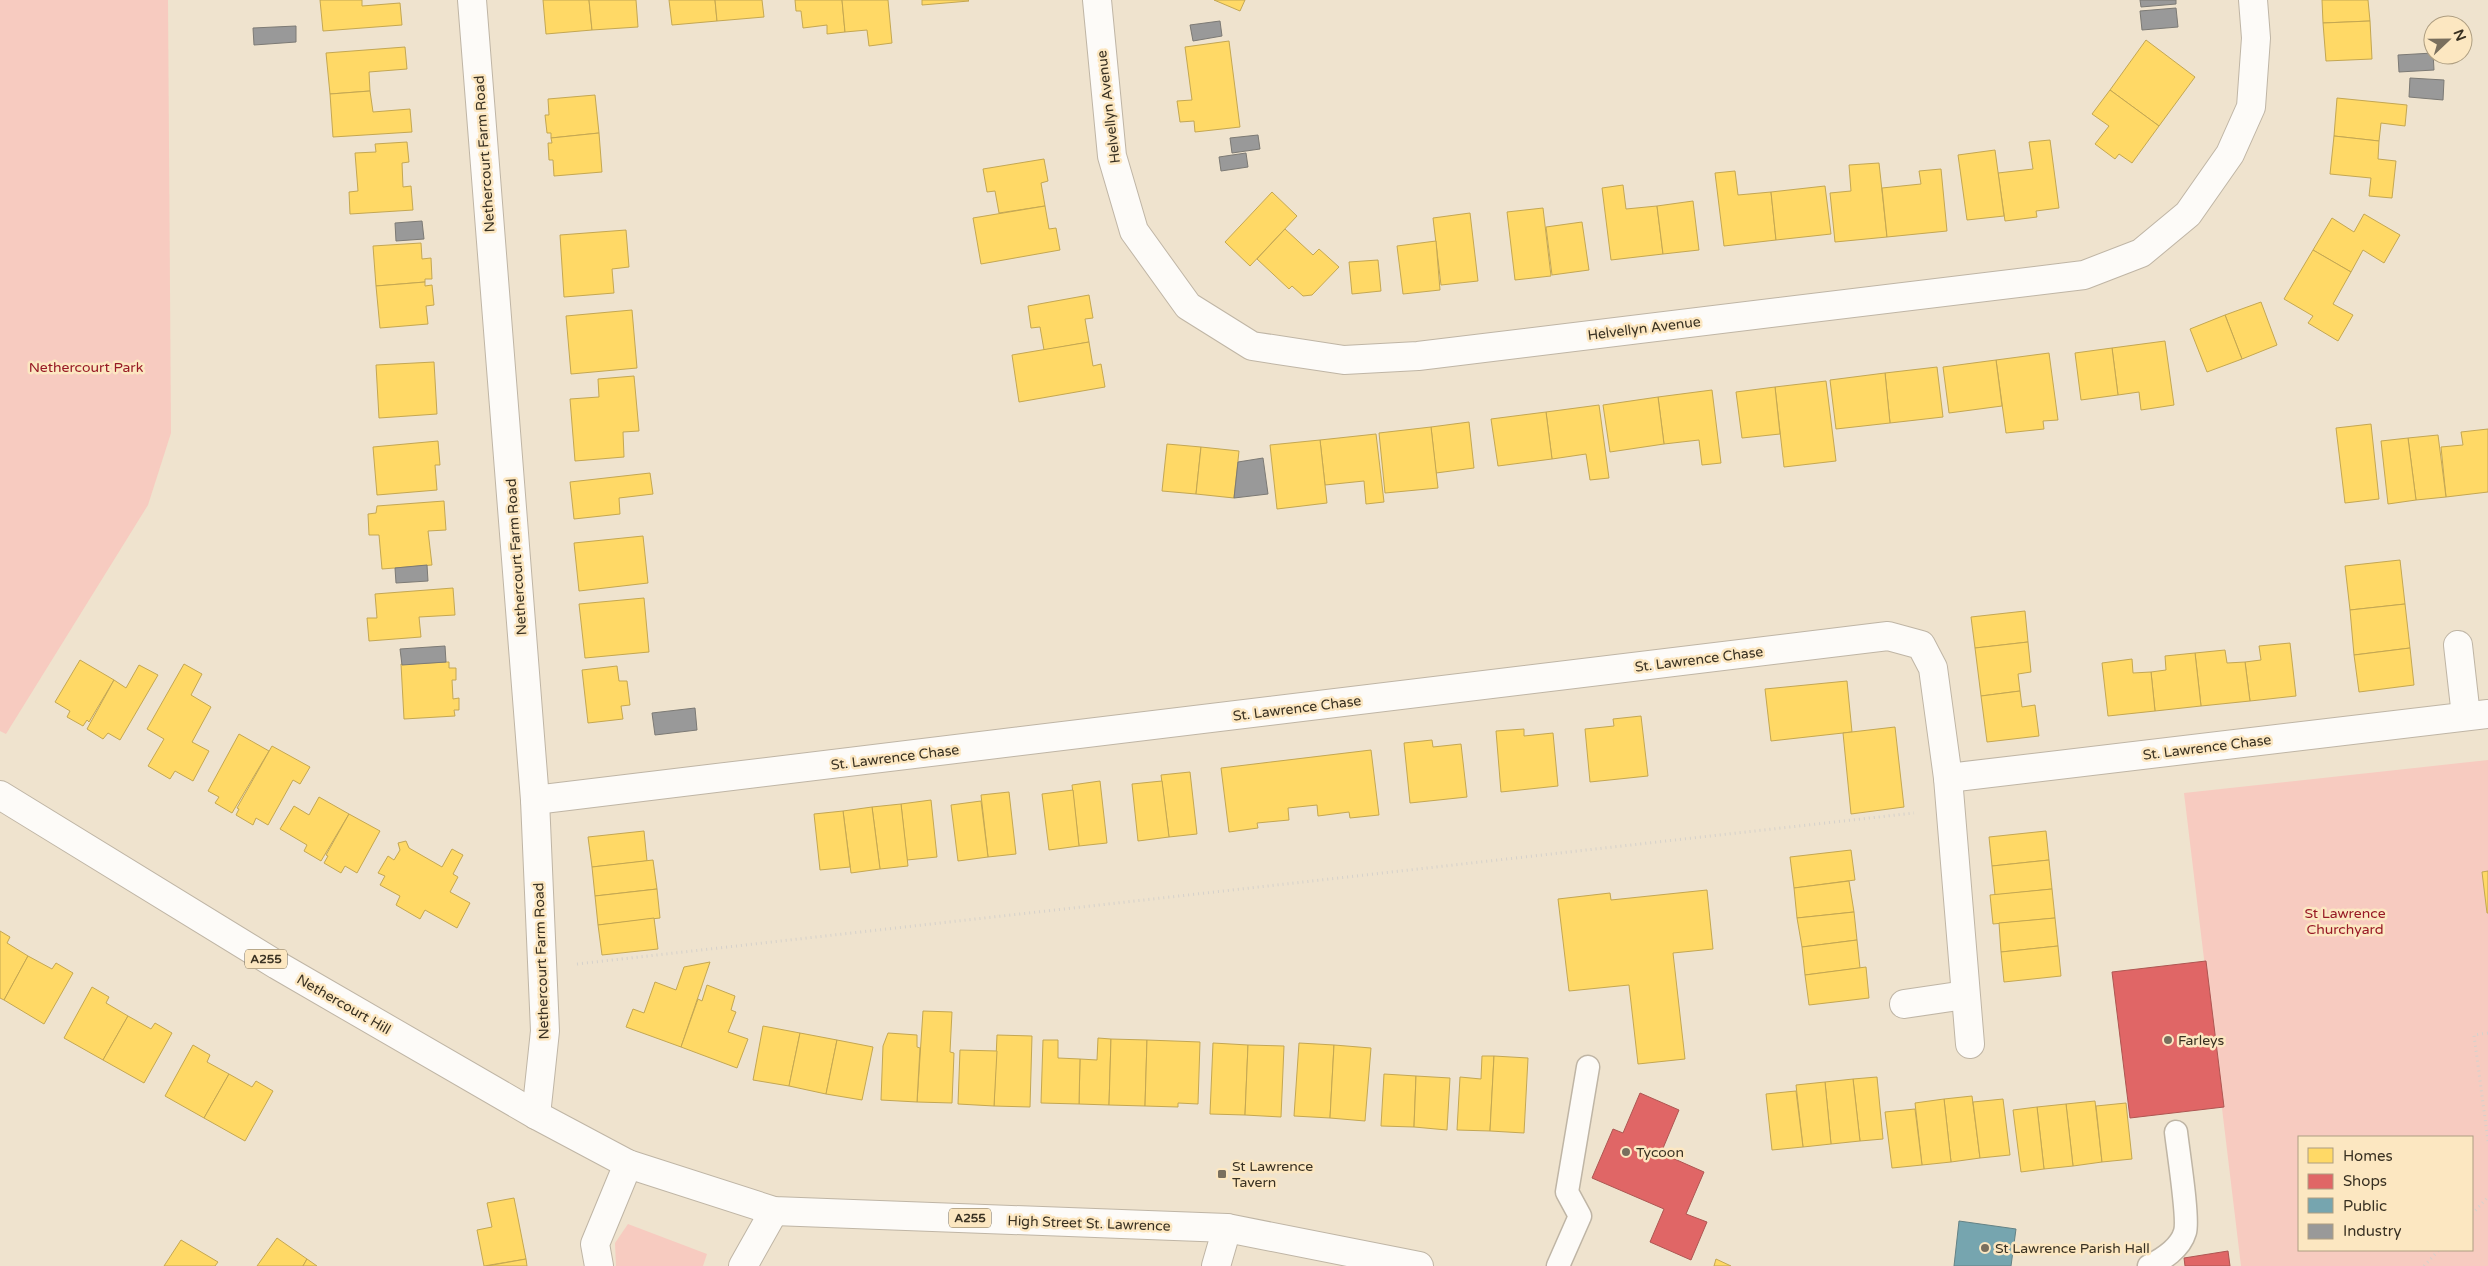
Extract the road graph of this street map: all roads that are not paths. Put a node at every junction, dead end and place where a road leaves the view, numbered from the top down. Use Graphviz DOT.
graph roads {
  1 [pos="472,0"];
  2 [pos="1097,0"];
  3 [pos="2253,0"];
  4 [pos="2458,645"];
  5 [pos="2477,715"];
  6 [pos="1948,778"];
  7 [pos="0,795"];
  8 [pos="535,800"];
  9 [pos="1965,995"];
  10 [pos="1904,1004"];
  11 [pos="1970,1044"];
  12 [pos="1588,1067"];
  13 [pos="536,1115"];
  14 [pos="2176,1132"];
  15 [pos="628,1164"];
  16 [pos="774,1211"];
  17 [pos="1227,1228"];
  18 [pos="599,1266"];
  19 [pos="743,1266"];
  20 [pos="1216,1266"];
  21 [pos="1419,1266"];
  22 [pos="1558,1266"];
  23 [pos="2149,1266"];
  1 -- 8 [label="street, Nethercourt Farm Road"];
  2 -- 3 [label="street, Helvellyn Avenue"];
  4 -- 5 [label="street, St. Lawrence Chase"];
  5 -- 6 [label="street, St. Lawrence Chase"];
  6 -- 8 [label="street, St. Lawrence Chase"];
  6 -- 9 [label="street, St. Lawrence Chase"];
  7 -- 13 [label="street, Nethercourt Hill / A255"];
  8 -- 13 [label="street, Nethercourt Farm Road"];
  9 -- 10 [label="street"];
  9 -- 11 [label="street, St. Lawrence Chase"];
  12 -- 22 [label="lane"];
  13 -- 15 [label="street, High Street St. Lawrence / A255"];
  14 -- 23 [label="lane"];
  15 -- 16 [label="street, High Street St. Lawrence / A255"];
  15 -- 18 [label="street"];
  16 -- 17 [label="street, High Street St. Lawrence / A255"];
  16 -- 19 [label="street"];
  17 -- 20 [label="street"];
  17 -- 21 [label="street, High Street St. Lawrence / A255"];
}
